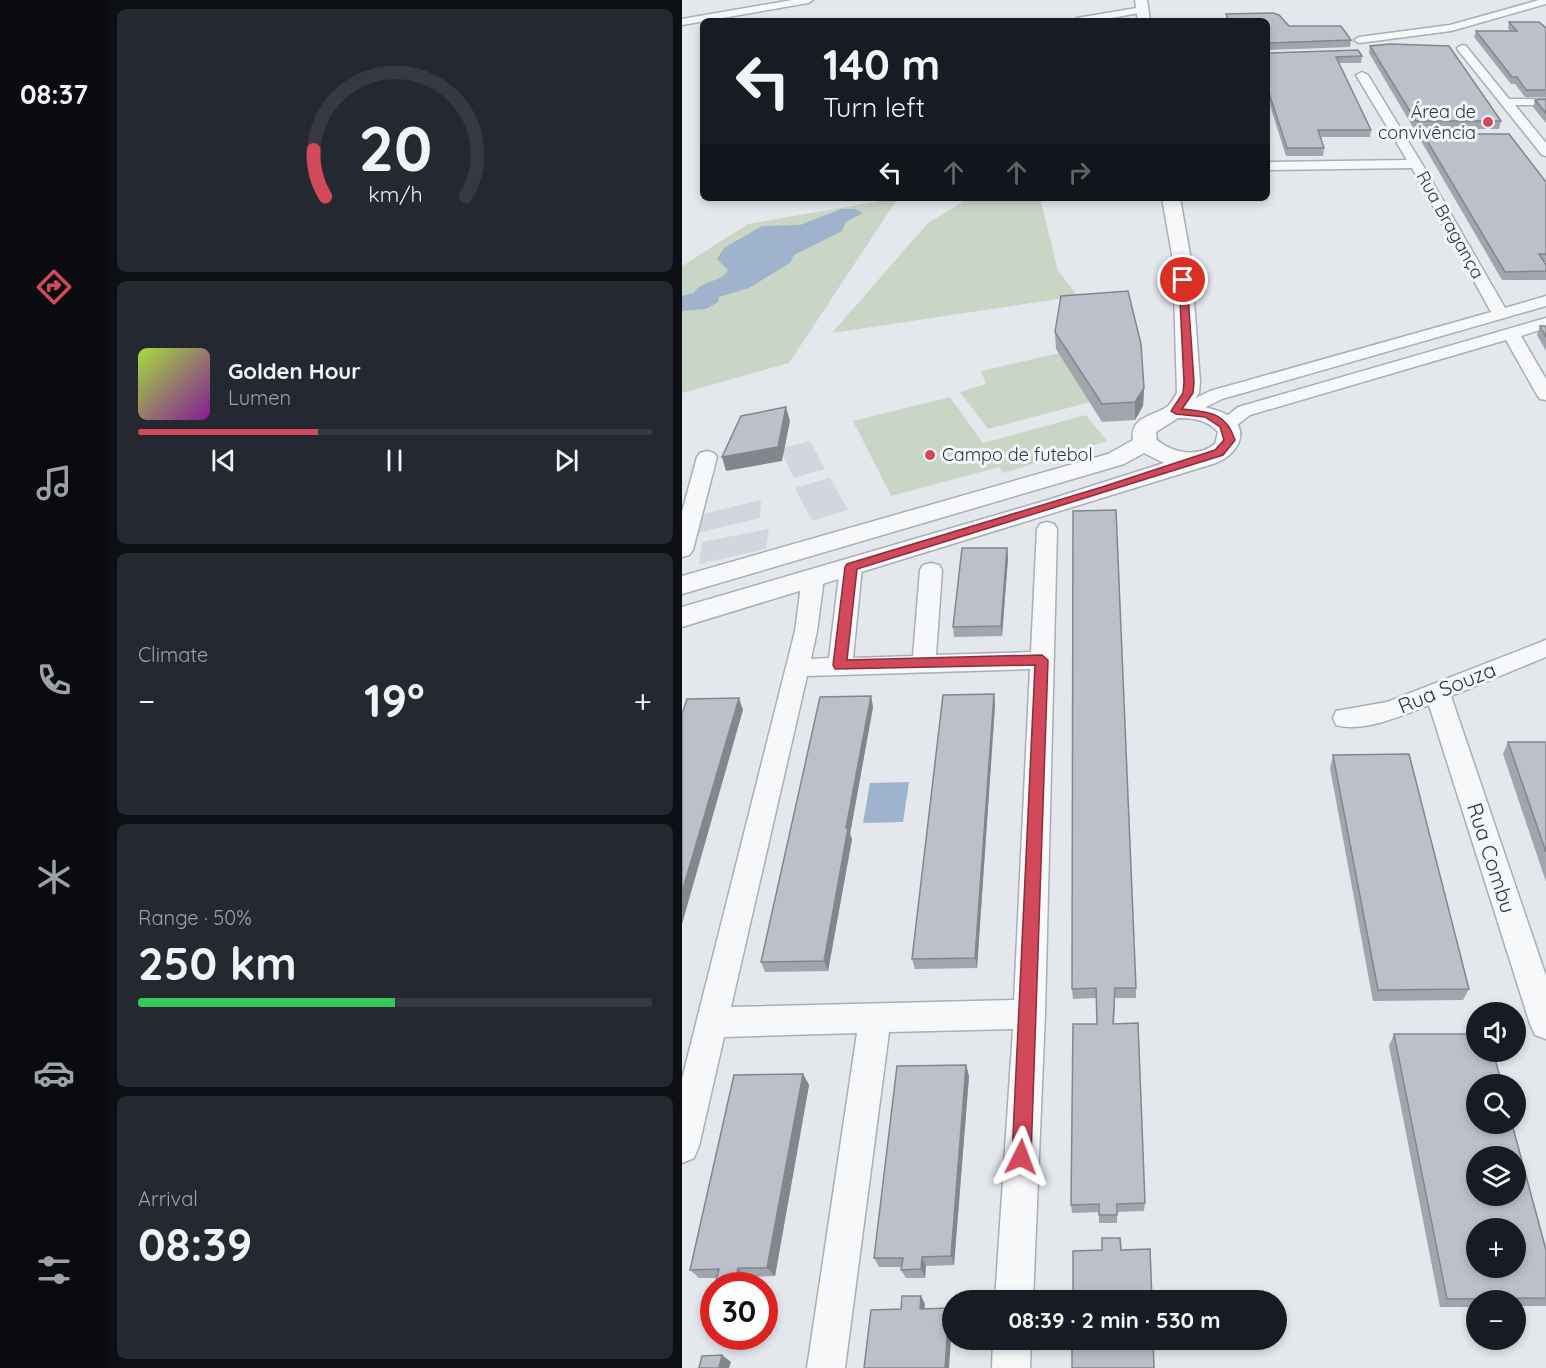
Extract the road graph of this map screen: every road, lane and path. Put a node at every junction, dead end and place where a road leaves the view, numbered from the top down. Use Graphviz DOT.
graph roads {
  1 [pos="808,0"];
  2 [pos="1546,1"];
  3 [pos="1142,10"];
  4 [pos="705,18"];
  5 [pos="1095,18"];
  6 [pos="700,19"];
  7 [pos="682,22"];
  8 [pos="1356,42"];
  9 [pos="1462,48"];
  10 [pos="1362,75"];
  11 [pos="1506,102"];
  12 [pos="1546,102"];
  13 [pos="1546,152"];
  14 [pos="1416,164"];
  15 [pos="1270,166"];
  16 [pos="1172,201"];
  17 [pos="1546,301"];
  18 [pos="1500,313"];
  19 [pos="1546,323"];
  20 [pos="1511,333"];
  21 [pos="1546,395"];
  22 [pos="1180,411"];
  23 [pos="1225,425"];
  24 [pos="1146,442"];
  25 [pos="707,458"];
  26 [pos="1197,460"];
  27 [pos="1047,530"];
  28 [pos="682,550"];
  29 [pos="851,567"];
  30 [pos="931,570"];
  31 [pos="813,578"];
  32 [pos="682,585"];
  33 [pos="682,616"];
  34 [pos="1546,648"];
  35 [pos="1042,660"];
  36 [pos="924,663"];
  37 [pos="840,665"];
  38 [pos="797,668"];
  39 [pos="1438,692"];
  40 [pos="1345,718"];
  41 [pos="1028,1014"];
  42 [pos="875,1018"];
  43 [pos="714,1022"];
  44 [pos="1546,1024"];
  45 [pos="682,1146"];
  46 [pos="1014,1290"];
  47 [pos="1012,1350"];
  48 [pos="826,1368"];
  49 [pos="1011,1368"];
  1 -- 4 [label="street"];
  2 -- 8 [label="street"];
  3 -- 5 [label="street"];
  6 -- 7 [label="street"];
  9 -- 11 [label="street"];
  10 -- 14 [label="street, Rua Bragança"];
  11 -- 12 [label="street"];
  11 -- 13 [label="street"];
  14 -- 15 [label="street"];
  14 -- 18 [label="street, Rua Bragança"];
  16 -- 22 [label="street"];
  17 -- 18 [label="street"];
  18 -- 22 [label="street"];
  19 -- 20 [label="street"];
  20 -- 21 [label="street"];
  20 -- 23 [label="street"];
  22 -- 23 [label="street"];
  22 -- 24 [label="street"];
  23 -- 26 [label="street"];
  24 -- 26 [label="street"];
  24 -- 32 [label="street"];
  25 -- 28 [label="street"];
  26 -- 29 [label="street"];
  27 -- 35 [label="street"];
  29 -- 31 [label="street"];
  29 -- 37 [label="street"];
  30 -- 36 [label="street"];
  31 -- 33 [label="street"];
  31 -- 38 [label="street"];
  34 -- 39 [label="street, Rua Souza"];
  35 -- 36 [label="street"];
  35 -- 41 [label="street"];
  36 -- 37 [label="street"];
  37 -- 38 [label="street"];
  38 -- 43 [label="street"];
  39 -- 40 [label="street, Rua Souza"];
  39 -- 44 [label="street, Rua Combu"];
  41 -- 42 [label="street"];
  41 -- 46 [label="street"];
  42 -- 43 [label="street"];
  42 -- 48 [label="street"];
  43 -- 45 [label="street"];
  47 -- 49 [label="street"];
}
